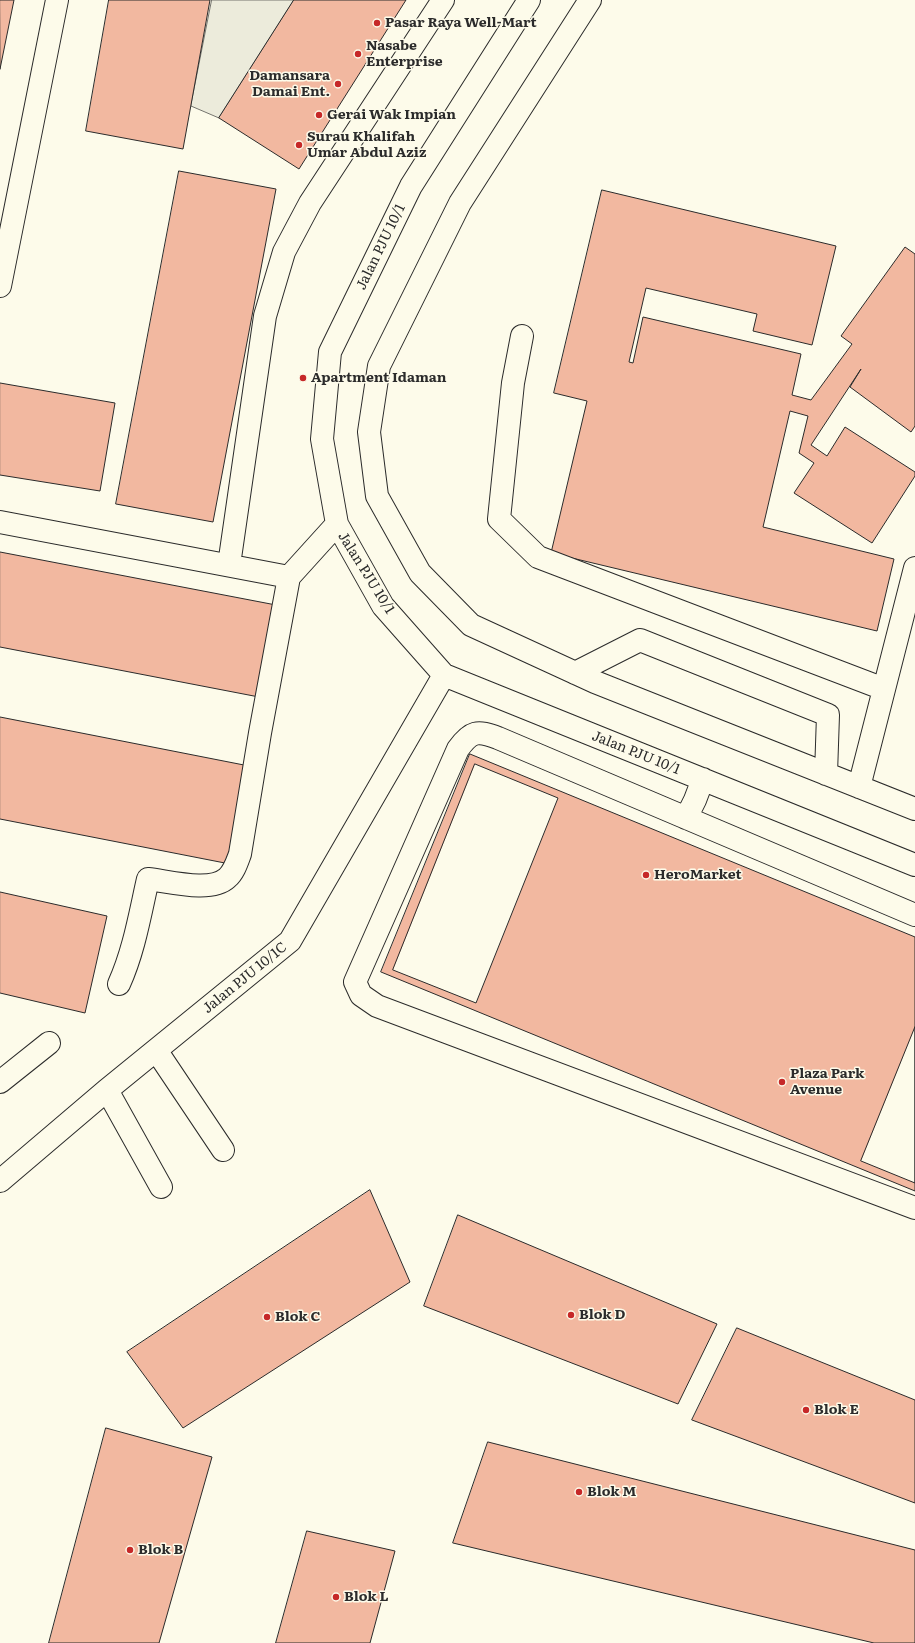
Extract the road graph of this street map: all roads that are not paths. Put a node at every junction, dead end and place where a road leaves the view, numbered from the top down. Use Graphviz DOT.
graph roads {
  1 [pos="57,0"];
  2 [pos="444,0"];
  3 [pos="540,0"];
  4 [pos="590,0"];
  5 [pos="523,9"];
  6 [pos="0,286"];
  7 [pos="522,336"];
  8 [pos="0,522"];
  9 [pos="336,524"];
  10 [pos="229,565"];
  11 [pos="915,568"];
  12 [pos="289,577"];
  13 [pos="575,673"];
  14 [pos="444,675"];
  15 [pos="884,689"];
  16 [pos="826,774"];
  17 [pos="703,779"];
  18 [pos="859,787"];
  19 [pos="915,809"];
  20 [pos="686,818"];
  21 [pos="915,865"];
  22 [pos="915,916"];
  23 [pos="119,984"];
  24 [pos="49,1043"];
  25 [pos="156,1050"];
  26 [pos="0,1082"];
  27 [pos="107,1090"];
  28 [pos="223,1150"];
  29 [pos="0,1181"];
  30 [pos="161,1187"];
  31 [pos="915,1208"];
  1 -- 6 [label="street"];
  2 -- 10 [label="street"];
  3 -- 5 [label="street, Jalan PJU 10/1"];
  4 -- 13 [label="street"];
  5 -- 9 [label="street, Jalan PJU 10/1"];
  7 -- 15 [label="street"];
  8 -- 10 [label="street"];
  9 -- 12 [label="street"];
  9 -- 14 [label="street, Jalan PJU 10/1"];
  10 -- 12 [label="street"];
  11 -- 15 [label="street"];
  12 -- 23 [label="street"];
  13 -- 16 [label="street"];
  13 -- 16 [label="street"];
  14 -- 17 [label="street, Jalan PJU 10/1"];
  14 -- 25 [label="street, Jalan PJU 10/1C"];
  15 -- 18 [label="street"];
  16 -- 18 [label="street"];
  17 -- 20 [label="street"];
  17 -- 21 [label="street, Jalan PJU 10/1"];
  18 -- 19 [label="street"];
  20 -- 22 [label="street"];
  20 -- 31 [label="street"];
  24 -- 26 [label="street"];
  25 -- 27 [label="street, Jalan PJU 10/1C"];
  25 -- 28 [label="street"];
  27 -- 29 [label="street, Jalan PJU 10/1C"];
  27 -- 30 [label="street"];
}
